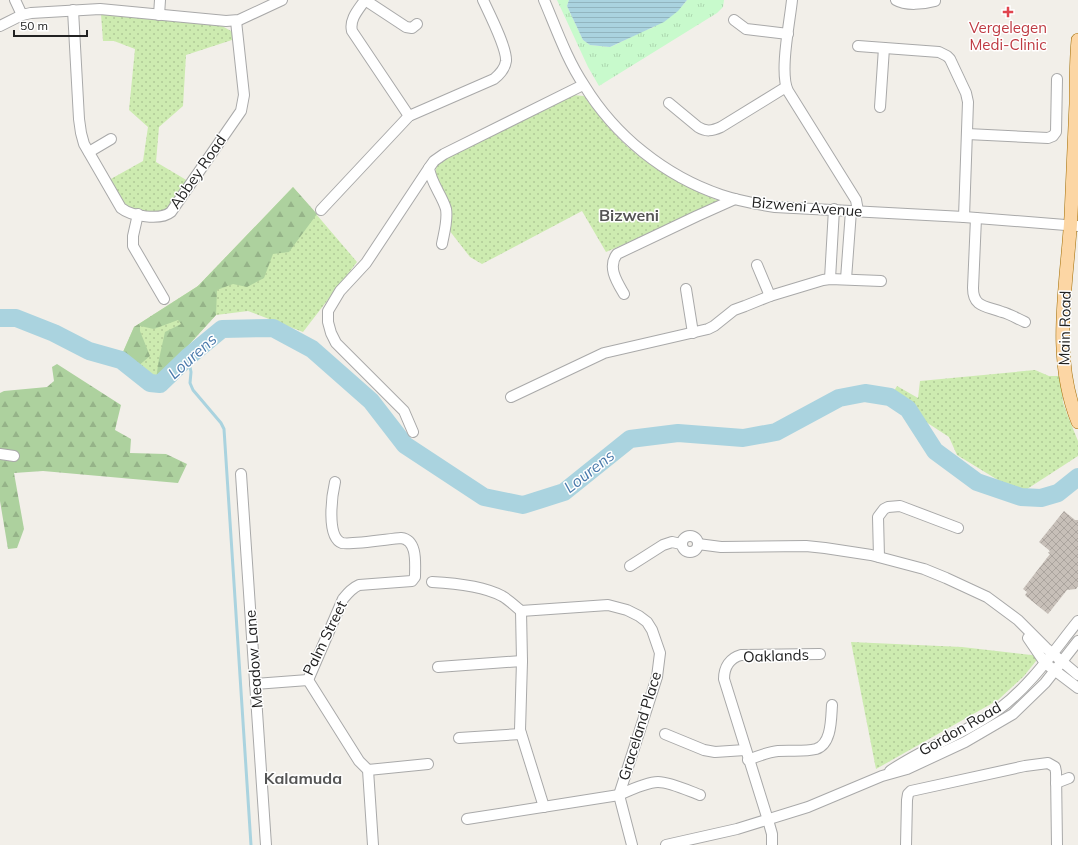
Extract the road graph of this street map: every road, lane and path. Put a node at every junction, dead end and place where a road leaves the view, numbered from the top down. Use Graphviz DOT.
graph roads {
  1 [pos="15,0"];
  2 [pos="160,0"];
  3 [pos="282,0"];
  4 [pos="365,0"];
  5 [pos="544,0"];
  6 [pos="792,0"];
  7 [pos="896,0"];
  8 [pos="487,1"];
  9 [pos="935,2"];
  10 [pos="73,10"];
  11 [pos="22,15"];
  12 [pos="158,15"];
  13 [pos="734,20"];
  14 [pos="236,21"];
  15 [pos="417,24"];
  16 [pos="0,26"];
  17 [pos="788,34"];
  18 [pos="1078,40"];
  19 [pos="858,46"];
  20 [pos="884,48"];
  21 [pos="1057,79"];
  22 [pos="583,85"];
  23 [pos="786,87"];
  24 [pos="669,103"];
  25 [pos="880,107"];
  26 [pos="409,116"];
  27 [pos="967,134"];
  28 [pos="111,139"];
  29 [pos="88,152"];
  30 [pos="429,168"];
  31 [pos="735,199"];
  32 [pos="321,210"];
  33 [pos="834,210"];
  34 [pos="854,211"];
  35 [pos="138,214"];
  36 [pos="964,217"];
  37 [pos="976,218"];
  38 [pos="1074,226"];
  39 [pos="442,244"];
  40 [pos="757,265"];
  41 [pos="830,278"];
  42 [pos="846,279"];
  43 [pos="881,282"];
  44 [pos="686,289"];
  45 [pos="624,294"];
  46 [pos="770,296"];
  47 [pos="164,299"];
  48 [pos="1025,322"];
  49 [pos="693,333"];
  50 [pos="512,397"];
  51 [pos="1078,422"];
  52 [pos="413,432"];
  53 [pos="0,454"];
  54 [pos="14,456"];
  55 [pos="241,474"];
  56 [pos="335,482"];
  57 [pos="958,528"];
  58 [pos="879,557"];
  59 [pos="630,566"];
  60 [pos="432,582"];
  61 [pos="521,611"];
  62 [pos="1010,615"];
  63 [pos="1078,621"];
  64 [pos="1078,641"];
  65 [pos="820,654"];
  66 [pos="1052,654"];
  67 [pos="522,661"];
  68 [pos="1062,662"];
  69 [pos="1045,663"];
  70 [pos="438,667"];
  71 [pos="1055,671"];
  72 [pos="1078,675"];
  73 [pos="308,680"];
  74 [pos="255,684"];
  75 [pos="1078,688"];
  76 [pos="832,705"];
  77 [pos="521,734"];
  78 [pos="665,734"];
  79 [pos="459,738"];
  80 [pos="747,754"];
  81 [pos="428,764"];
  82 [pos="368,770"];
  83 [pos="882,776"];
  84 [pos="1069,778"];
  85 [pos="1056,783"];
  86 [pos="619,795"];
  87 [pos="700,795"];
  88 [pos="544,807"];
  89 [pos="467,819"];
  90 [pos="768,820"];
  91 [pos="266,845"];
  92 [pos="373,845"];
  93 [pos="632,845"];
  94 [pos="666,845"];
  95 [pos="772,845"];
  96 [pos="906,845"];
  97 [pos="1057,845"];
  1 -- 11 [label="street"];
  2 -- 12 [label="street"];
  3 -- 14 [label="street"];
  4 -- 15 [label="street"];
  4 -- 26 [label="street"];
  5 -- 22 [label="street, Bizweni Avenue"];
  6 -- 17 [label="street"];
  7 -- 9 [label="street"];
  8 -- 26 [label="street"];
  10 -- 11 [label="street"];
  10 -- 12 [label="street"];
  10 -- 29 [label="street, Abbey Road"];
  11 -- 16 [label="street"];
  12 -- 14 [label="street"];
  13 -- 17 [label="street"];
  14 -- 35 [label="street, Abbey Road"];
  17 -- 23 [label="street"];
  18 -- 38 [label="main road, Main Road"];
  19 -- 20 [label="street"];
  20 -- 25 [label="street"];
  20 -- 27 [label="street"];
  21 -- 27 [label="street"];
  22 -- 30 [label="street"];
  22 -- 31 [label="street, Bizweni Avenue"];
  23 -- 24 [label="street"];
  23 -- 34 [label="street"];
  26 -- 32 [label="street"];
  27 -- 36 [label="street"];
  28 -- 29 [label="street"];
  29 -- 35 [label="street, Abbey Road"];
  30 -- 39 [label="street"];
  30 -- 52 [label="street"];
  31 -- 33 [label="street, Bizweni Avenue"];
  31 -- 45 [label="street"];
  33 -- 34 [label="street, Bizweni Avenue"];
  33 -- 41 [label="street"];
  34 -- 36 [label="street, Bizweni Avenue"];
  34 -- 42 [label="street"];
  35 -- 47 [label="street"];
  36 -- 37 [label="street, Bizweni Avenue"];
  37 -- 38 [label="street, Bizweni Avenue"];
  37 -- 48 [label="street"];
  38 -- 51 [label="main road, Main Road"];
  40 -- 46 [label="street"];
  41 -- 42 [label="street"];
  41 -- 46 [label="street"];
  42 -- 43 [label="street"];
  44 -- 49 [label="street"];
  46 -- 49 [label="street"];
  49 -- 50 [label="street"];
  53 -- 54 [label="street"];
  55 -- 74 [label="street, Meadow Lane"];
  56 -- 73 [label="street, Palm Street"];
  57 -- 58 [label="street"];
  58 -- 59 [label="street"];
  58 -- 62 [label="street"];
  60 -- 61 [label="street"];
  61 -- 67 [label="street"];
  61 -- 86 [label="street, Graceland Place"];
  62 -- 66 [label="street"];
  62 -- 69 [label="street"];
  63 -- 66 [label="street, Gordon Road"];
  64 -- 68 [label="street, Gordon Road"];
  65 -- 80 [label="street, Oaklands"];
  66 -- 68 [label="street"];
  66 -- 69 [label="street, Gordon Road"];
  67 -- 70 [label="street"];
  67 -- 77 [label="street"];
  68 -- 71 [label="street, Gordon Road"];
  68 -- 72 [label="street"];
  69 -- 71 [label="street"];
  69 -- 83 [label="street, Gordon Road"];
  71 -- 75 [label="street"];
  71 -- 83 [label="street, Gordon Road"];
  73 -- 74 [label="street, Palm Street"];
  73 -- 82 [label="street"];
  74 -- 91 [label="street, Meadow Lane"];
  76 -- 80 [label="street"];
  77 -- 79 [label="street"];
  77 -- 88 [label="street"];
  78 -- 80 [label="street"];
  80 -- 90 [label="street, Oaklands"];
  81 -- 82 [label="street"];
  82 -- 92 [label="street"];
  83 -- 90 [label="street, Gordon Road"];
  84 -- 85 [label="street"];
  85 -- 96 [label="street"];
  85 -- 97 [label="street"];
  86 -- 87 [label="street, Graceland Place"];
  86 -- 88 [label="street, Graceland Place"];
  86 -- 93 [label="street, Graceland Place"];
  88 -- 89 [label="street, Graceland Place"];
  90 -- 94 [label="street, Gordon Road"];
  90 -- 95 [label="street, Oaklands"];
}
